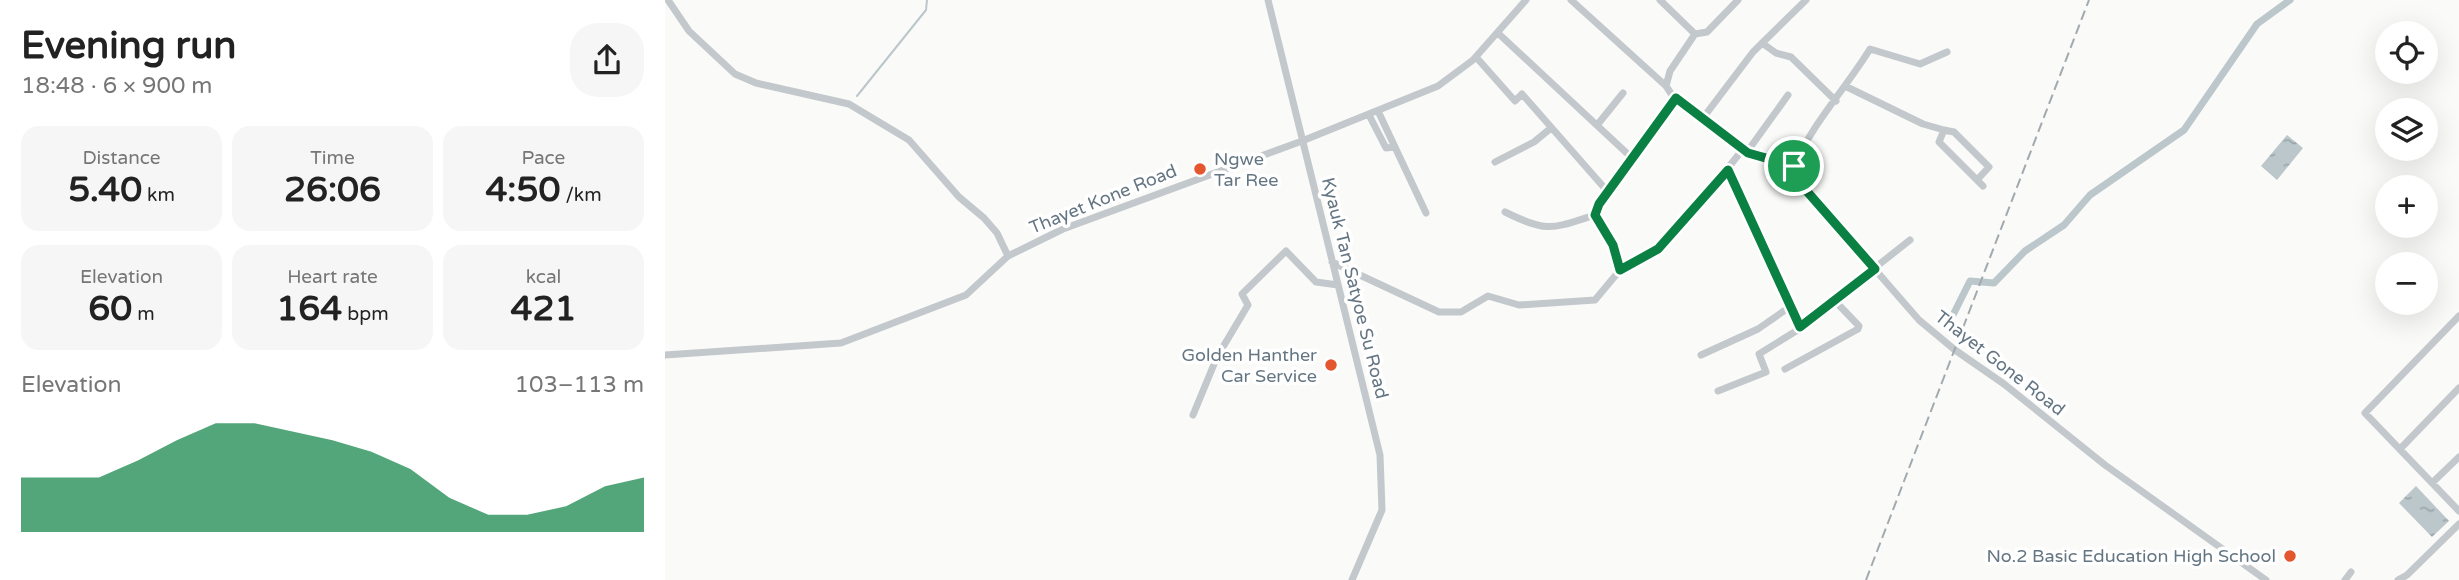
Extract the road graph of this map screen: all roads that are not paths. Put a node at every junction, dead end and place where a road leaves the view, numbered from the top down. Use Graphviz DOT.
graph roads {
  1 [pos="668,0"];
  2 [pos="1268,0"];
  3 [pos="1526,0"];
  4 [pos="1571,0"];
  5 [pos="1660,0"];
  6 [pos="1738,0"];
  7 [pos="1806,0"];
  8 [pos="1499,34"];
  9 [pos="1695,34"];
  10 [pos="1762,43"];
  11 [pos="1947,52"];
  12 [pos="1476,57"];
  13 [pos="1666,86"];
  14 [pos="1847,87"];
  15 [pos="1623,93"];
  16 [pos="1788,95"];
  17 [pos="1676,98"];
  18 [pos="1836,101"];
  19 [pos="1378,111"];
  20 [pos="1369,115"];
  21 [pos="1703,118"];
  22 [pos="1598,124"];
  23 [pos="1551,128"];
  24 [pos="1944,130"];
  25 [pos="1302,141"];
  26 [pos="1395,147"];
  27 [pos="1745,150"];
  28 [pos="1632,158"];
  29 [pos="1495,162"];
  30 [pos="1794,166"];
  31 [pos="1728,170"];
  32 [pos="1608,192"];
  33 [pos="1505,212"];
  34 [pos="1426,214"];
  35 [pos="1595,215"];
  36 [pos="1910,240"];
  37 [pos="1008,256"];
  38 [pos="1332,262"];
  39 [pos="1875,269"];
  40 [pos="1620,270"];
  41 [pos="1338,285"];
  42 [pos="1835,301"];
  43 [pos="1791,306"];
  44 [pos="2458,320"];
  45 [pos="1800,327"];
  46 [pos="665,355"];
  47 [pos="1701,355"];
  48 [pos="1785,369"];
  49 [pos="2459,388"];
  50 [pos="1718,391"];
  51 [pos="1192,415"];
  52 [pos="2400,449"];
  53 [pos="2459,457"];
  54 [pos="2432,483"];
  55 [pos="2459,511"];
  56 [pos="2459,524"];
  57 [pos="2351,572"];
  58 [pos="1352,580"];
  59 [pos="2266,580"];
  60 [pos="2345,580"];
  61 [pos="2398,580"];
  1 -- 37 [label="street"];
  2 -- 25 [label="street, Kyauk Tan Satyoe Su Road"];
  3 -- 8 [label="street, Thayet Kone Road"];
  4 -- 13 [label="street"];
  5 -- 9 [label="street"];
  6 -- 9 [label="street"];
  7 -- 10 [label="street"];
  8 -- 12 [label="street, Thayet Kone Road"];
  8 -- 22 [label="street"];
  9 -- 13 [label="street"];
  10 -- 18 [label="street"];
  10 -- 21 [label="street"];
  11 -- 14 [label="street"];
  12 -- 19 [label="street, Thayet Kone Road"];
  12 -- 23 [label="street"];
  13 -- 17 [label="street"];
  14 -- 18 [label="street"];
  14 -- 24 [label="street"];
  15 -- 22 [label="street"];
  16 -- 27 [label="street"];
  17 -- 21 [label="street"];
  17 -- 28 [label="street"];
  18 -- 30 [label="street"];
  19 -- 20 [label="street, Thayet Kone Road"];
  19 -- 26 [label="street"];
  20 -- 25 [label="street, Thayet Kone Road"];
  20 -- 26 [label="street"];
  21 -- 27 [label="street"];
  22 -- 28 [label="street"];
  23 -- 29 [label="street"];
  23 -- 32 [label="street"];
  24 -- 24 [label="street"];
  25 -- 37 [label="street, Thayet Kone Road"];
  25 -- 38 [label="street, Kyauk Tan Satyoe Su Road"];
  26 -- 34 [label="street"];
  27 -- 30 [label="street"];
  27 -- 31 [label="street"];
  28 -- 32 [label="street"];
  30 -- 39 [label="street, Thayet Gone Road"];
  31 -- 40 [label="street"];
  31 -- 43 [label="street"];
  32 -- 35 [label="street"];
  33 -- 35 [label="street"];
  35 -- 40 [label="street"];
  36 -- 39 [label="street"];
  37 -- 46 [label="street, Thayet Kone Road"];
  38 -- 40 [label="street"];
  38 -- 41 [label="street, Kyauk Tan Satyoe Su Road"];
  39 -- 42 [label="street"];
  39 -- 59 [label="street, Thayet Gone Road"];
  41 -- 51 [label="street"];
  41 -- 58 [label="street, Kyauk Tan Satyoe Su Road"];
  42 -- 45 [label="street"];
  42 -- 48 [label="street"];
  43 -- 45 [label="street"];
  43 -- 47 [label="street"];
  44 -- 52 [label="street"];
  45 -- 50 [label="street"];
  49 -- 52 [label="street"];
  52 -- 54 [label="street"];
  53 -- 54 [label="street"];
  54 -- 55 [label="street"];
  56 -- 61 [label="street"];
  57 -- 60 [label="street"];
}
